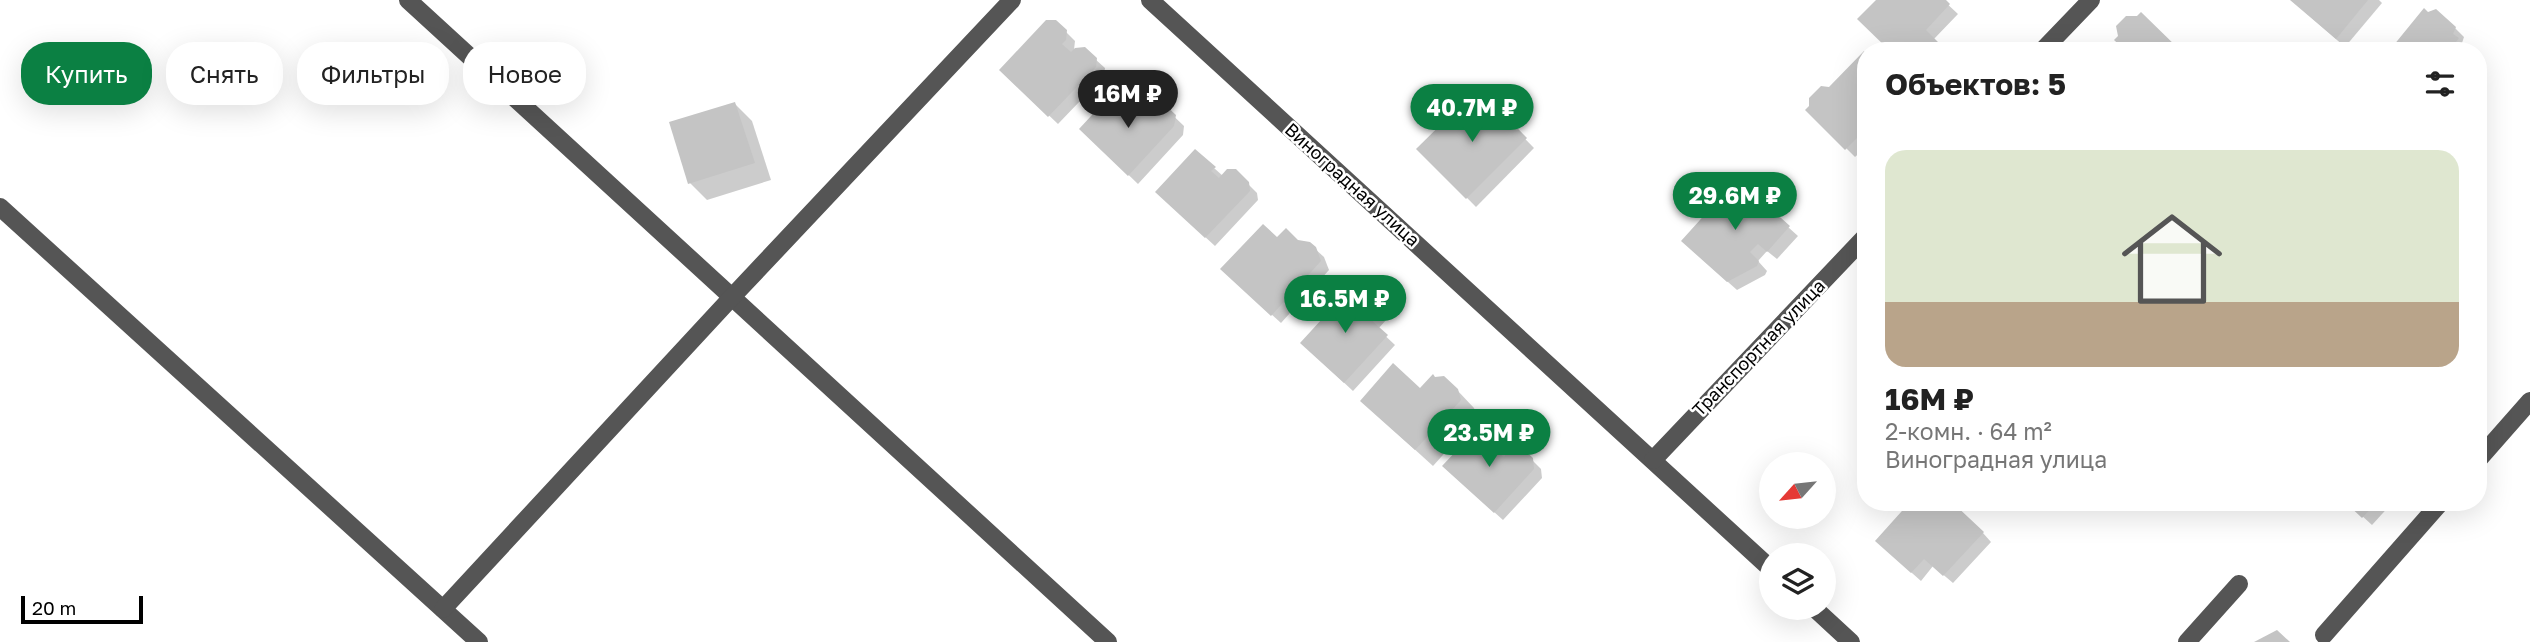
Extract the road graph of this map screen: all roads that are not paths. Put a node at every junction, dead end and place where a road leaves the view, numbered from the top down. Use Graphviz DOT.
graph roads {
  1 [pos="408,0"];
  2 [pos="1012,0"];
  3 [pos="1150,0"];
  4 [pos="2091,0"];
  5 [pos="2051,42"];
  6 [pos="0,207"];
  7 [pos="1857,245"];
  8 [pos="732,297"];
  9 [pos="2530,401"];
  10 [pos="2487,450"];
  11 [pos="1653,460"];
  12 [pos="2433,511"];
  13 [pos="1759,558"];
  14 [pos="2239,584"];
  15 [pos="443,609"];
  16 [pos="1827,620"];
  17 [pos="2324,635"];
  18 [pos="479,642"];
  19 [pos="1108,642"];
  20 [pos="1851,642"];
  21 [pos="2187,642"];
  1 -- 8 [label="street"];
  2 -- 8 [label="street"];
  3 -- 11 [label="street, Виноградная улица"];
  4 -- 5 [label="street"];
  6 -- 15 [label="street"];
  7 -- 11 [label="street, Транспортная улица"];
  8 -- 15 [label="street"];
  8 -- 19 [label="street"];
  9 -- 10 [label="street"];
  11 -- 13 [label="street, Виноградная улица"];
  12 -- 17 [label="street"];
  14 -- 21 [label="street"];
  15 -- 18 [label="street"];
  16 -- 20 [label="street"];
}
